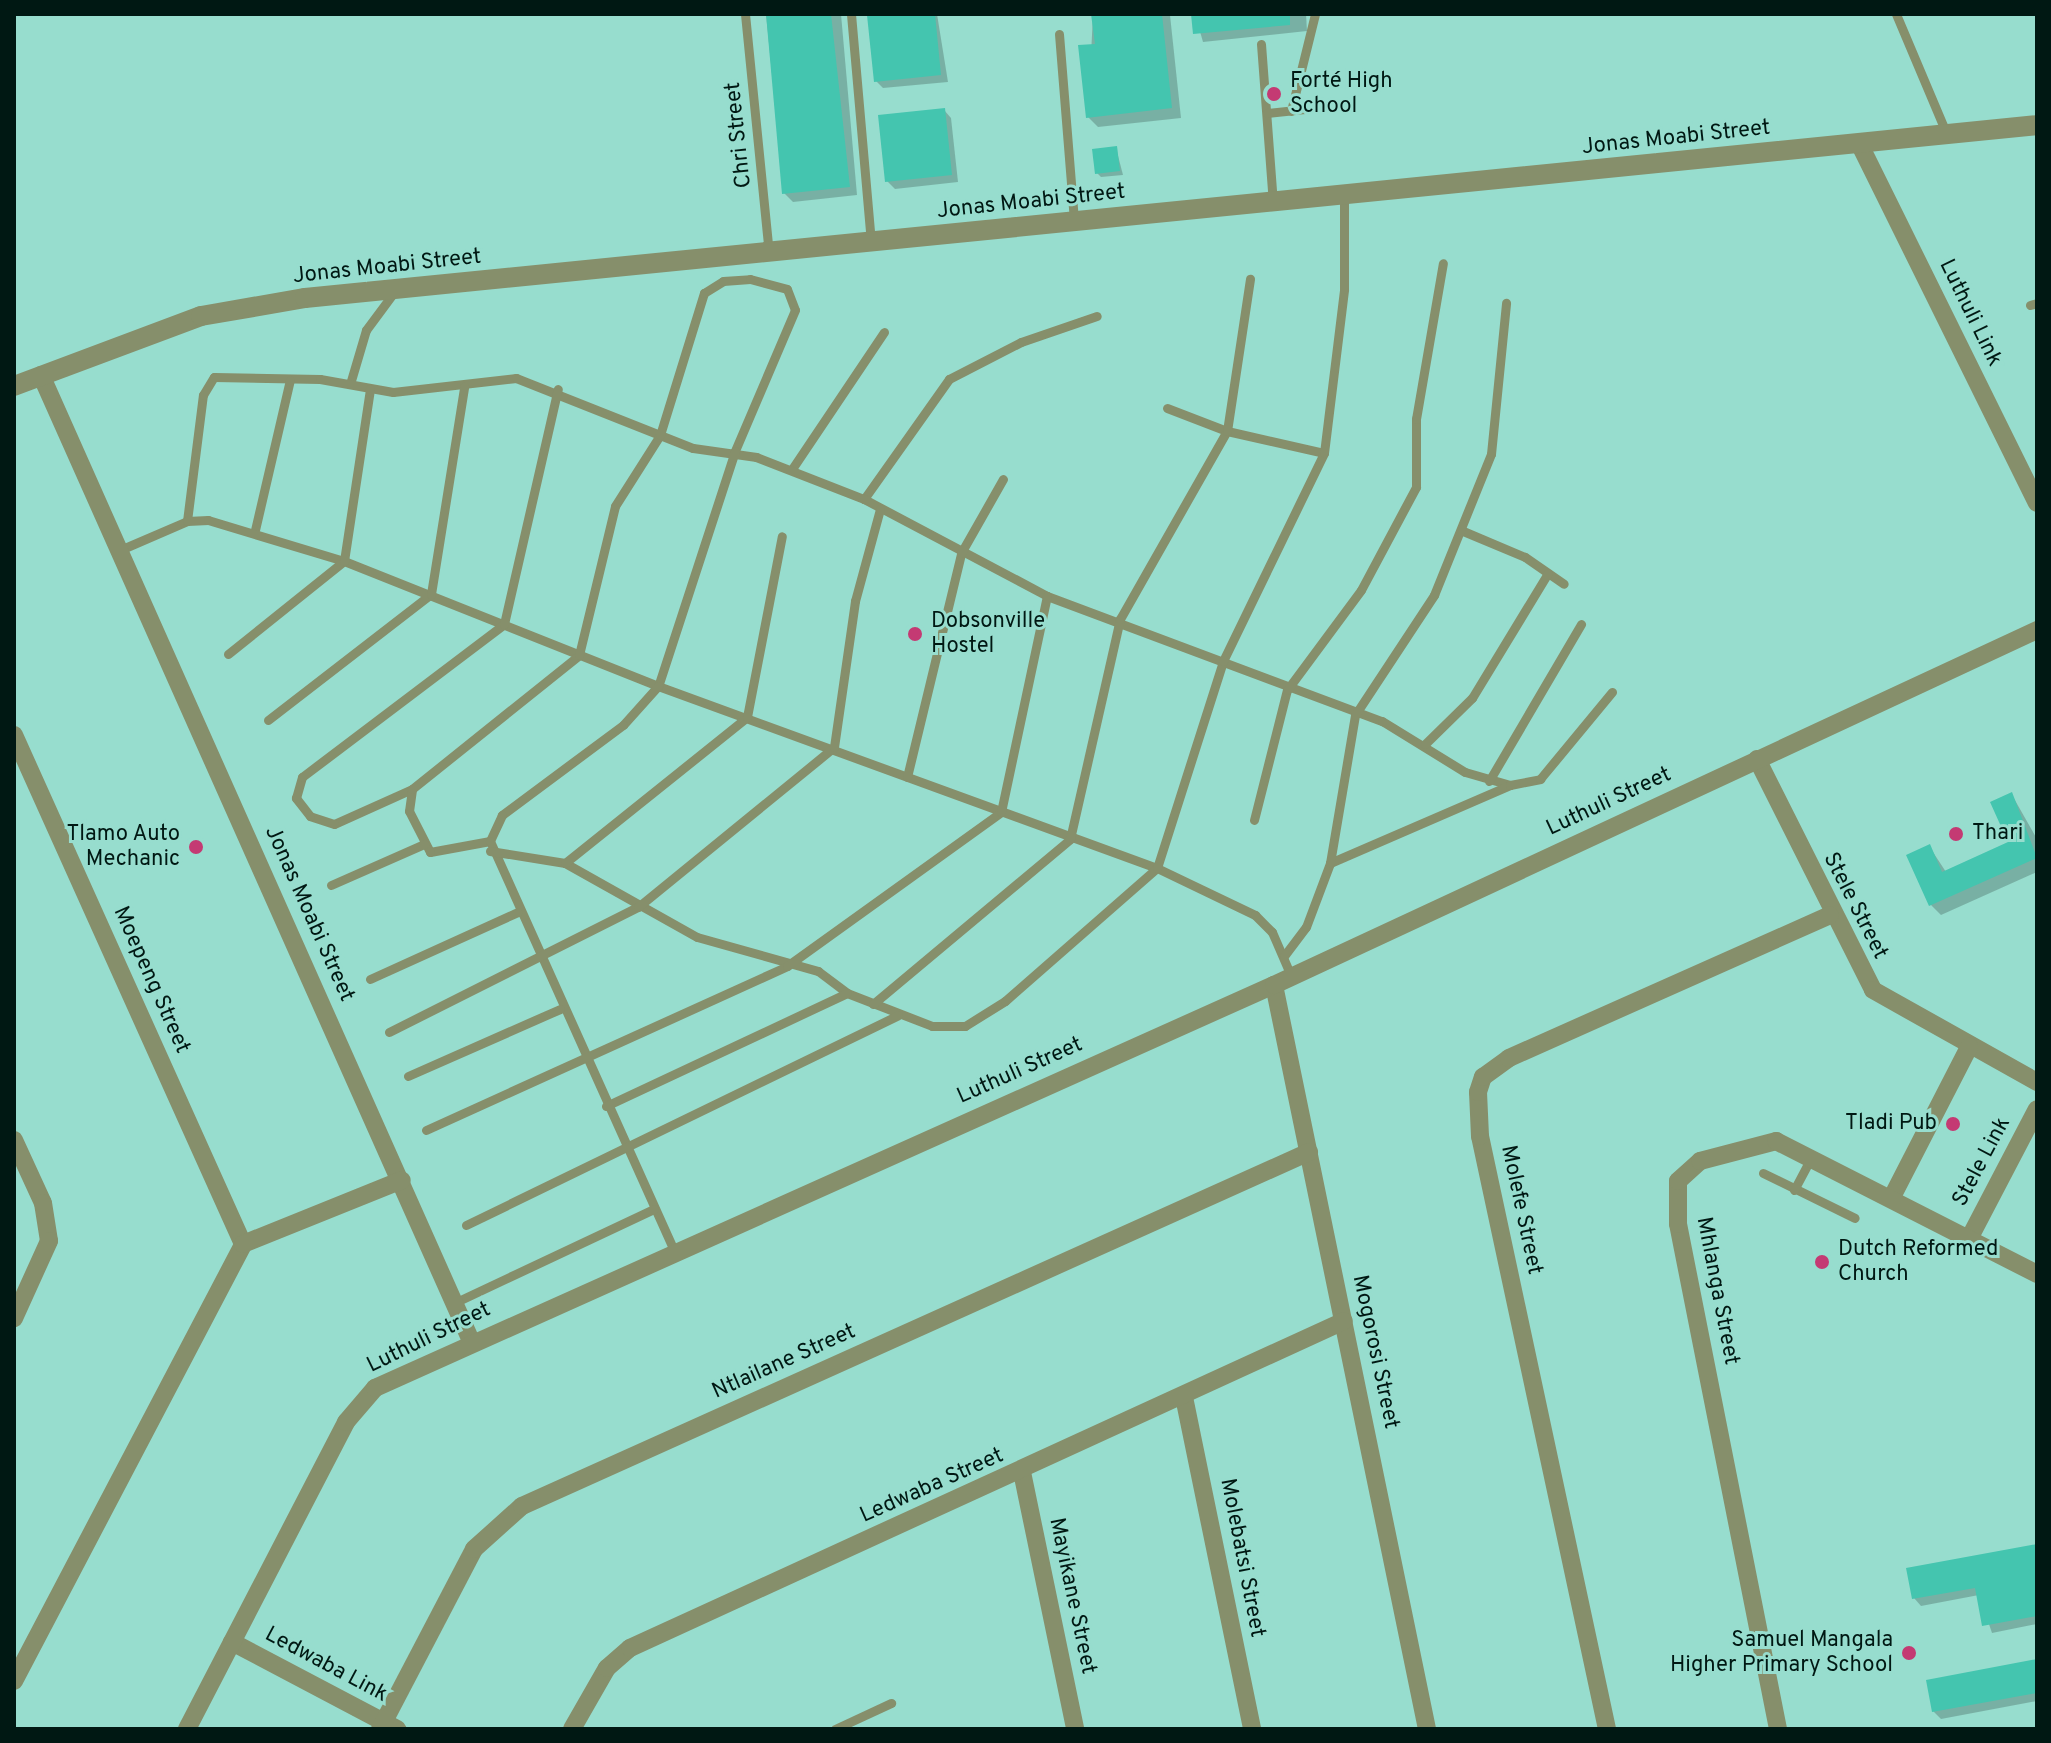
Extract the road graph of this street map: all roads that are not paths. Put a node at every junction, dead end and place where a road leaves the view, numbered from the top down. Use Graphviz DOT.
graph roads {
  1 [pos="745,14"];
  2 [pos="851,14"];
  3 [pos="1315,14"];
  4 [pos="1896,14"];
  5 [pos="1059,34"];
  6 [pos="1261,44"];
  7 [pos="1343,105"];
  8 [pos="1291,111"];
  9 [pos="1267,113"];
  10 [pos="2037,125"];
  11 [pos="1947,135"];
  12 [pos="1860,145"];
  13 [pos="1344,195"];
  14 [pos="1273,202"];
  15 [pos="1074,222"];
  16 [pos="871,242"];
  17 [pos="769,253"];
  18 [pos="1443,263"];
  19 [pos="1250,279"];
  20 [pos="395,291"];
  21 [pos="1506,303"];
  22 [pos="1097,316"];
  23 [pos="884,332"];
  24 [pos="41,375"];
  25 [pos="290,380"];
  26 [pos="350,384"];
  27 [pos="14,386"];
  28 [pos="464,387"];
  29 [pos="370,389"];
  30 [pos="558,389"];
  31 [pos="1167,408"];
  32 [pos="1227,431"];
  33 [pos="660,435"];
  34 [pos="735,451"];
  35 [pos="1324,453"];
  36 [pos="792,469"];
  37 [pos="1003,479"];
  38 [pos="864,499"];
  39 [pos="2037,503"];
  40 [pos="880,509"];
  41 [pos="187,521"];
  42 [pos="255,530"];
  43 [pos="1463,531"];
  44 [pos="782,536"];
  45 [pos="120,550"];
  46 [pos="961,553"];
  47 [pos="344,561"];
  48 [pos="1548,573"];
  49 [pos="1564,584"];
  50 [pos="431,594"];
  51 [pos="1047,596"];
  52 [pos="1120,619"];
  53 [pos="504,624"];
  54 [pos="1581,624"];
  55 [pos="2037,630"];
  56 [pos="228,654"];
  57 [pos="579,655"];
  58 [pos="1223,661"];
  59 [pos="658,686"];
  60 [pos="1287,690"];
  61 [pos="1612,692"];
  62 [pos="1355,715"];
  63 [pos="747,717"];
  64 [pos="268,720"];
  65 [pos="14,735"];
  66 [pos="1425,744"];
  67 [pos="834,747"];
  68 [pos="1757,759"];
  69 [pos="907,777"];
  70 [pos="1489,781"];
  71 [pos="1510,785"];
  72 [pos="412,789"];
  73 [pos="1001,812"];
  74 [pos="1254,820"];
  75 [pos="1070,839"];
  76 [pos="424,844"];
  77 [pos="490,846"];
  78 [pos="565,863"];
  79 [pos="1330,863"];
  80 [pos="1157,868"];
  81 [pos="331,885"];
  82 [pos="638,907"];
  83 [pos="518,912"];
  84 [pos="1830,915"];
  85 [pos="1284,956"];
  86 [pos="537,957"];
  87 [pos="787,966"];
  88 [pos="1291,976"];
  89 [pos="370,979"];
  90 [pos="1274,985"];
  91 [pos="847,993"];
  92 [pos="873,1004"];
  93 [pos="560,1009"];
  94 [pos="898,1015"];
  95 [pos="389,1032"];
  96 [pos="1969,1047"];
  97 [pos="582,1056"];
  98 [pos="408,1076"];
  99 [pos="2037,1082"];
  100 [pos="606,1106"];
  101 [pos="2037,1109"];
  102 [pos="426,1130"];
  103 [pos="14,1140"];
  104 [pos="626,1152"];
  105 [pos="1309,1152"];
  106 [pos="1812,1156"];
  107 [pos="1763,1173"];
  108 [pos="402,1180"];
  109 [pos="1794,1190"];
  110 [pos="1892,1197"];
  111 [pos="654,1209"];
  112 [pos="1855,1218"];
  113 [pos="466,1225"];
  114 [pos="1970,1237"];
  115 [pos="243,1244"];
  116 [pos="675,1252"];
  117 [pos="2037,1274"];
  118 [pos="454,1303"];
  119 [pos="14,1318"];
  120 [pos="1344,1321"];
  121 [pos="472,1343"];
  122 [pos="1184,1397"];
  123 [pos="1022,1472"];
  124 [pos="232,1642"];
  125 [pos="14,1681"];
  126 [pos="891,1703"];
  127 [pos="387,1727"];
  128 [pos="576,1728"];
  129 [pos="187,1729"];
  130 [pos="835,1729"];
  131 [pos="1075,1729"];
  132 [pos="1252,1729"];
  133 [pos="1427,1729"];
  134 [pos="1607,1729"];
  135 [pos="1778,1729"];
  1 -- 17 [label="lane, Chri Street"];
  2 -- 16 [label="lane"];
  3 -- 8 [label="lane"];
  4 -- 11 [label="lane"];
  5 -- 15 [label="lane"];
  6 -- 9 [label="lane"];
  7 -- 8 [label="lane"];
  8 -- 9 [label="lane"];
  9 -- 14 [label="lane"];
  10 -- 11 [label="street, Jonas Moabi Street"];
  11 -- 12 [label="street, Jonas Moabi Street"];
  12 -- 13 [label="street, Jonas Moabi Street"];
  12 -- 39 [label="street, Luthuli Link"];
  13 -- 14 [label="street, Jonas Moabi Street"];
  13 -- 35 [label="lane"];
  14 -- 15 [label="street, Jonas Moabi Street"];
  15 -- 16 [label="street, Jonas Moabi Street"];
  16 -- 17 [label="street, Jonas Moabi Street"];
  17 -- 20 [label="street, Jonas Moabi Street"];
  18 -- 60 [label="lane"];
  19 -- 32 [label="lane"];
  20 -- 24 [label="street, Jonas Moabi Street"];
  20 -- 26 [label="lane"];
  21 -- 43 [label="lane"];
  22 -- 38 [label="lane"];
  23 -- 36 [label="lane"];
  24 -- 27 [label="street, Jonas Moabi Street"];
  24 -- 45 [label="street, Jonas Moabi Street"];
  25 -- 26 [label="lane"];
  25 -- 41 [label="lane"];
  25 -- 42 [label="lane"];
  26 -- 29 [label="lane"];
  28 -- 29 [label="lane"];
  28 -- 30 [label="lane"];
  28 -- 50 [label="lane"];
  29 -- 47 [label="lane"];
  30 -- 33 [label="lane"];
  30 -- 53 [label="lane"];
  31 -- 32 [label="lane"];
  32 -- 35 [label="lane"];
  32 -- 52 [label="lane"];
  33 -- 34 [label="lane"];
  33 -- 34 [label="lane"];
  33 -- 57 [label="lane"];
  34 -- 36 [label="lane"];
  34 -- 59 [label="lane"];
  35 -- 58 [label="lane"];
  36 -- 38 [label="lane"];
  37 -- 46 [label="lane"];
  38 -- 40 [label="lane"];
  40 -- 46 [label="lane"];
  40 -- 67 [label="lane"];
  41 -- 42 [label="lane"];
  41 -- 45 [label="lane"];
  42 -- 47 [label="lane"];
  43 -- 48 [label="lane"];
  43 -- 62 [label="lane"];
  44 -- 63 [label="lane"];
  45 -- 108 [label="street, Jonas Moabi Street"];
  46 -- 51 [label="lane"];
  46 -- 69 [label="lane"];
  47 -- 50 [label="lane"];
  47 -- 56 [label="lane"];
  48 -- 49 [label="lane"];
  48 -- 66 [label="lane"];
  50 -- 53 [label="lane"];
  50 -- 64 [label="lane"];
  51 -- 52 [label="lane"];
  51 -- 73 [label="lane"];
  52 -- 58 [label="lane"];
  52 -- 75 [label="lane"];
  53 -- 57 [label="lane"];
  53 -- 72 [label="lane"];
  54 -- 70 [label="lane"];
  55 -- 68 [label="street, Luthuli Street"];
  57 -- 59 [label="lane"];
  57 -- 72 [label="lane"];
  58 -- 60 [label="lane"];
  58 -- 80 [label="lane"];
  59 -- 63 [label="lane"];
  59 -- 77 [label="lane"];
  60 -- 62 [label="lane"];
  60 -- 74 [label="lane"];
  61 -- 71 [label="lane"];
  62 -- 66 [label="lane"];
  62 -- 79 [label="lane"];
  63 -- 67 [label="lane"];
  63 -- 78 [label="lane"];
  65 -- 115 [label="street, Moepeng Street"];
  66 -- 70 [label="lane"];
  67 -- 69 [label="lane"];
  67 -- 82 [label="lane"];
  68 -- 84 [label="street, Stele Street"];
  68 -- 88 [label="street, Luthuli Street"];
  69 -- 73 [label="lane"];
  70 -- 71 [label="lane"];
  71 -- 79 [label="lane"];
  72 -- 76 [label="lane"];
  73 -- 75 [label="lane"];
  73 -- 87 [label="lane"];
  75 -- 80 [label="lane"];
  75 -- 92 [label="lane"];
  76 -- 77 [label="lane"];
  76 -- 81 [label="lane"];
  77 -- 78 [label="lane"];
  77 -- 83 [label="lane"];
  78 -- 82 [label="lane"];
  79 -- 85 [label="lane"];
  80 -- 85 [label="lane"];
  80 -- 94 [label="lane"];
  82 -- 86 [label="lane"];
  82 -- 87 [label="lane"];
  83 -- 86 [label="lane"];
  83 -- 89 [label="lane"];
  84 -- 96 [label="street, Stele Street"];
  84 -- 134 [label="street, Molefe Street"];
  85 -- 88 [label="lane"];
  86 -- 93 [label="lane"];
  86 -- 95 [label="lane"];
  87 -- 91 [label="lane"];
  87 -- 97 [label="lane"];
  88 -- 90 [label="street, Luthuli Street"];
  90 -- 105 [label="street, Mogorosi Street"];
  90 -- 116 [label="street, Luthuli Street"];
  91 -- 92 [label="lane"];
  91 -- 100 [label="lane"];
  92 -- 94 [label="lane"];
  93 -- 97 [label="lane"];
  93 -- 98 [label="lane"];
  94 -- 104 [label="lane"];
  96 -- 99 [label="street, Stele Street"];
  96 -- 110 [label="street"];
  97 -- 100 [label="lane"];
  97 -- 102 [label="lane"];
  100 -- 104 [label="lane"];
  101 -- 114 [label="street, Stele Link"];
  103 -- 119 [label="street"];
  104 -- 111 [label="lane"];
  104 -- 113 [label="lane"];
  105 -- 120 [label="street, Mogorosi Street"];
  105 -- 127 [label="street, Ntlailane Street"];
  106 -- 109 [label="lane"];
  106 -- 110 [label="street, Mhlanga Street"];
  106 -- 135 [label="street, Mhlanga Street"];
  107 -- 109 [label="lane"];
  108 -- 115 [label="street"];
  108 -- 118 [label="street, Jonas Moabi Street"];
  109 -- 112 [label="lane"];
  110 -- 114 [label="street, Mhlanga Street"];
  111 -- 116 [label="lane"];
  111 -- 118 [label="lane"];
  114 -- 117 [label="street, Mhlanga Street"];
  115 -- 125 [label="street"];
  116 -- 121 [label="street, Luthuli Street"];
  118 -- 121 [label="street, Jonas Moabi Street"];
  120 -- 122 [label="street, Ledwaba Street"];
  120 -- 133 [label="street, Mogorosi Street"];
  121 -- 124 [label="street, Luthuli Street"];
  122 -- 123 [label="street, Ledwaba Street"];
  122 -- 132 [label="street, Molebatsi Street"];
  123 -- 128 [label="street, Ledwaba Street"];
  123 -- 131 [label="street, Mayikane Street"];
  124 -- 127 [label="street, Ledwaba Link"];
  124 -- 129 [label="street, Luthuli Street"];
  126 -- 130 [label="lane"];
}
